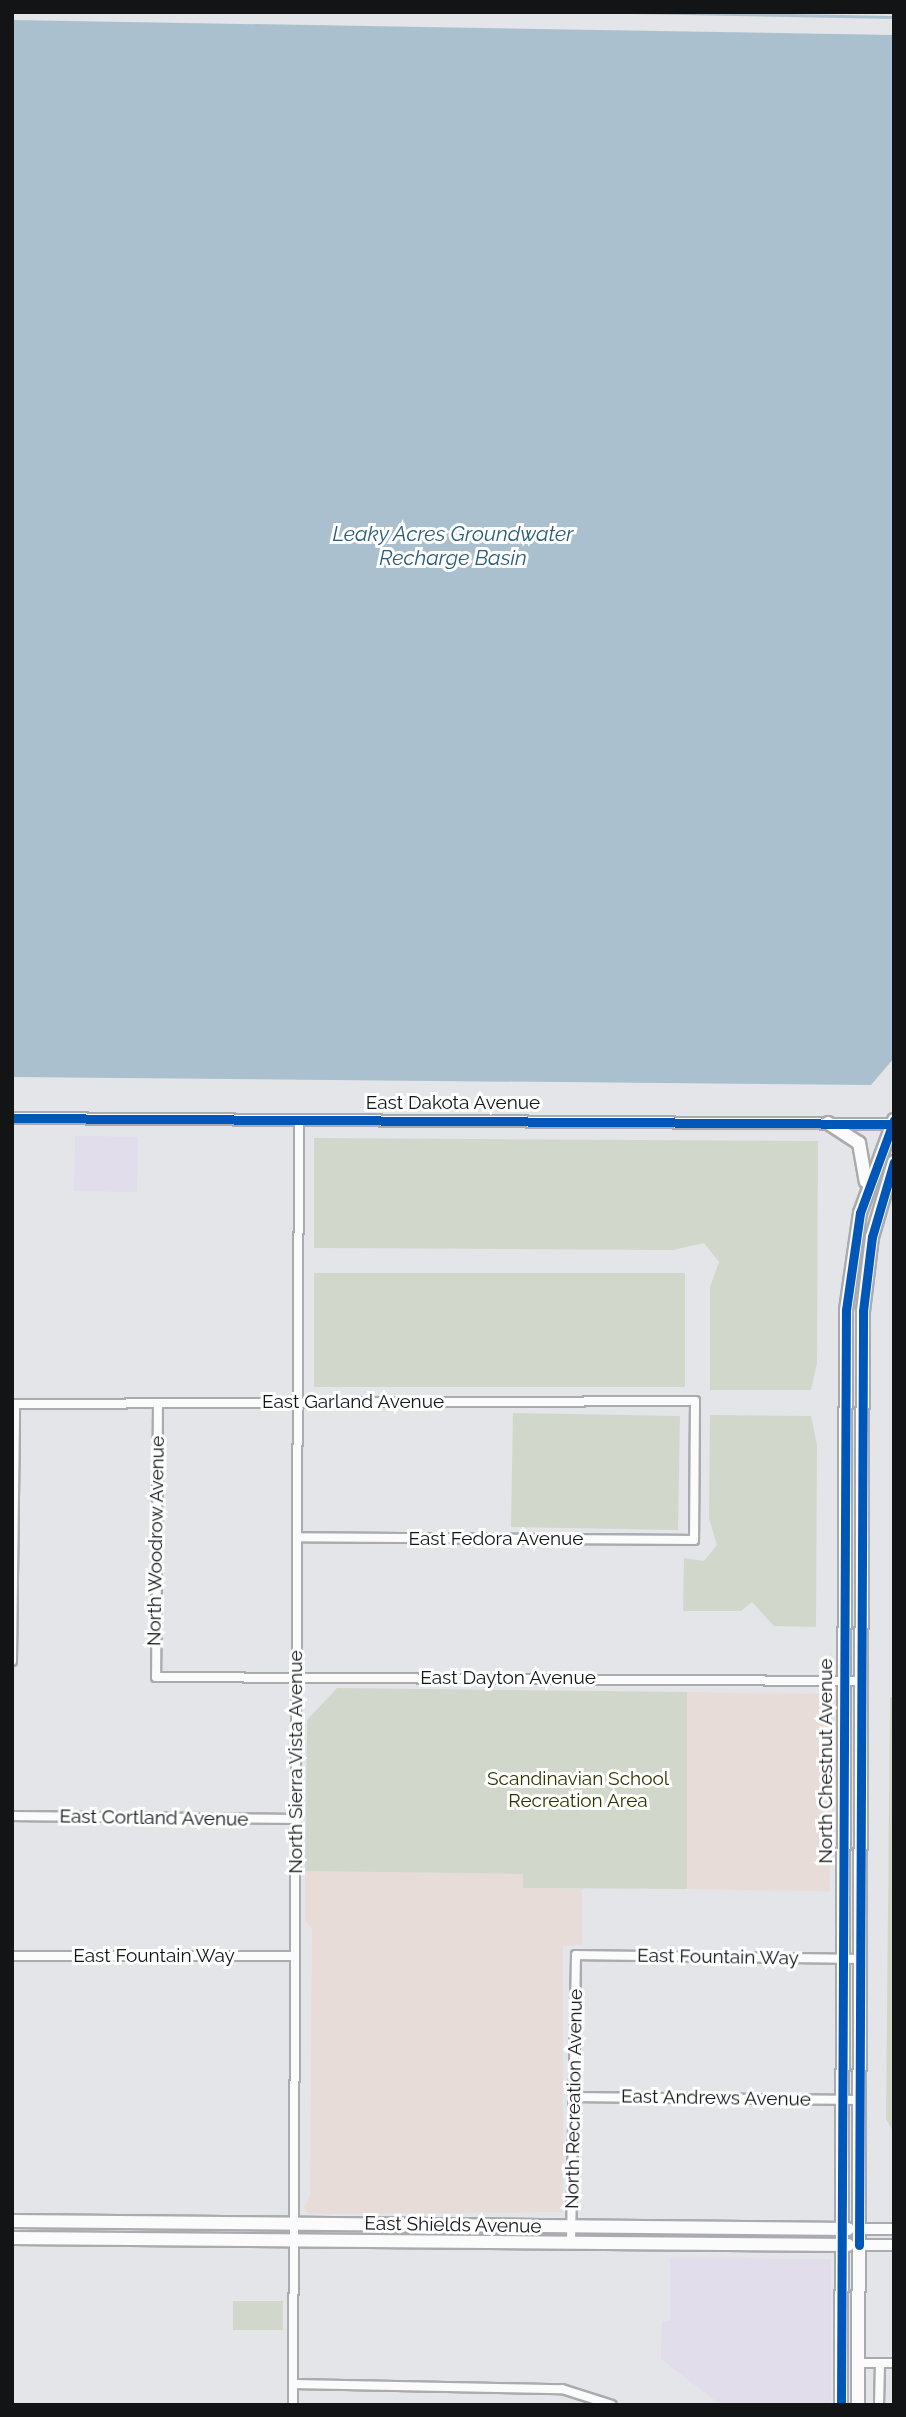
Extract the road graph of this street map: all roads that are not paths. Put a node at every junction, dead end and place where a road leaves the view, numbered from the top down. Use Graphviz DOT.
graph roads {
  1 [pos="12,1118"];
  2 [pos="299,1119"];
  3 [pos="893,1122"];
  4 [pos="828,1123"];
  5 [pos="894,1163"];
  6 [pos="866,1190"];
  7 [pos="298,1402"];
  8 [pos="845,1402"];
  9 [pos="862,1402"];
  10 [pos="14,1404"];
  11 [pos="158,1404"];
  12 [pos="297,1537"];
  13 [pos="694,1540"];
  14 [pos="12,1661"];
  15 [pos="296,1676"];
  16 [pos="156,1677"];
  17 [pos="844,1681"];
  18 [pos="861,1681"];
  19 [pos="12,1816"];
  20 [pos="296,1819"];
  21 [pos="576,1955"];
  22 [pos="12,1956"];
  23 [pos="295,1956"];
  24 [pos="843,1959"];
  25 [pos="860,1959"];
  26 [pos="573,2096"];
  27 [pos="842,2099"];
  28 [pos="859,2100"];
  29 [pos="12,2221"];
  30 [pos="100,2221"];
  31 [pos="294,2223"];
  32 [pos="573,2226"];
  33 [pos="841,2228"];
  34 [pos="859,2229"];
  35 [pos="894,2229"];
  36 [pos="12,2238"];
  37 [pos="28,2238"];
  38 [pos="294,2241"];
  39 [pos="571,2242"];
  40 [pos="841,2245"];
  41 [pos="859,2245"];
  42 [pos="894,2245"];
  43 [pos="858,2363"];
  44 [pos="880,2363"];
  45 [pos="894,2363"];
  46 [pos="293,2384"];
  47 [pos="841,2389"];
  48 [pos="293,2405"];
  49 [pos="612,2405"];
  50 [pos="841,2405"];
  51 [pos="850,2405"];
  52 [pos="858,2405"];
  53 [pos="879,2405"];
  1 -- 2 [label="street, East Dakota Avenue"];
  2 -- 4 [label="street, East Dakota Avenue"];
  2 -- 7 [label="street, North Sierra Vista Avenue"];
  3 -- 4 [label="street, East Dakota Avenue"];
  3 -- 6 [label="main road, North Chestnut Avenue"];
  4 -- 6 [label="main road"];
  5 -- 9 [label="main road, North Chestnut Avenue"];
  6 -- 8 [label="main road, North Chestnut Avenue"];
  7 -- 11 [label="street, East Garland Avenue"];
  7 -- 12 [label="street, North Sierra Vista Avenue"];
  7 -- 13 [label="street, East Garland Avenue"];
  8 -- 9 [label="main road"];
  8 -- 17 [label="main road, North Chestnut Avenue"];
  9 -- 18 [label="main road, North Chestnut Avenue"];
  10 -- 11 [label="street, East Garland Avenue"];
  10 -- 14 [label="street"];
  11 -- 16 [label="street, North Woodrow Avenue"];
  12 -- 13 [label="street, East Fedora Avenue"];
  12 -- 15 [label="street, North Sierra Vista Avenue"];
  15 -- 16 [label="street, East Dayton Avenue"];
  15 -- 17 [label="street, East Dayton Avenue"];
  15 -- 20 [label="street, North Sierra Vista Avenue"];
  17 -- 18 [label="street, East Dayton Avenue"];
  17 -- 24 [label="main road, North Chestnut Avenue"];
  18 -- 25 [label="main road, North Chestnut Avenue"];
  19 -- 20 [label="street, East Cortland Avenue"];
  20 -- 23 [label="street, North Sierra Vista Avenue"];
  21 -- 24 [label="street, East Fountain Way"];
  21 -- 26 [label="street, North Recreation Avenue"];
  22 -- 23 [label="street, East Fountain Way"];
  23 -- 31 [label="street, North Sierra Vista Avenue"];
  24 -- 25 [label="street, East Fountain Way"];
  24 -- 27 [label="main road, North Chestnut Avenue"];
  25 -- 28 [label="main road, North Chestnut Avenue"];
  26 -- 27 [label="street, East Andrews Avenue"];
  26 -- 32 [label="street, North Recreation Avenue"];
  27 -- 28 [label="street, East Andrews Avenue"];
  27 -- 33 [label="main road, North Chestnut Avenue"];
  28 -- 34 [label="main road, North Chestnut Avenue"];
  29 -- 30 [label="main road, East Shields Avenue"];
  30 -- 31 [label="main road, East Shields Avenue"];
  30 -- 37 [label="main road"];
  31 -- 32 [label="main road, East Shields Avenue"];
  31 -- 38 [label="street, North Sierra Vista Avenue"];
  32 -- 33 [label="main road, East Shields Avenue"];
  32 -- 39 [label="street, North Recreation Avenue"];
  33 -- 34 [label="main road, East Shields Avenue"];
  33 -- 40 [label="main road, North Chestnut Avenue"];
  34 -- 35 [label="street, East Shields Avenue"];
  34 -- 41 [label="main road, North Chestnut Avenue"];
  36 -- 37 [label="main road, East Shields Avenue"];
  37 -- 38 [label="main road, East Shields Avenue"];
  38 -- 39 [label="main road, East Shields Avenue"];
  38 -- 46 [label="street, North Sierra Vista Avenue"];
  39 -- 40 [label="main road, East Shields Avenue"];
  40 -- 41 [label="main road, East Shields Avenue"];
  40 -- 47 [label="main road, North Chestnut Avenue"];
  41 -- 42 [label="street, East Shields Avenue"];
  41 -- 43 [label="main road, North Chestnut Avenue"];
  43 -- 44 [label="street"];
  43 -- 52 [label="main road, North Chestnut Avenue"];
  44 -- 45 [label="street"];
  44 -- 53 [label="street"];
  46 -- 48 [label="street, North Sierra Vista Avenue"];
  46 -- 49 [label="street"];
  47 -- 50 [label="main road, North Chestnut Avenue"];
  47 -- 51 [label="main road"];
}
